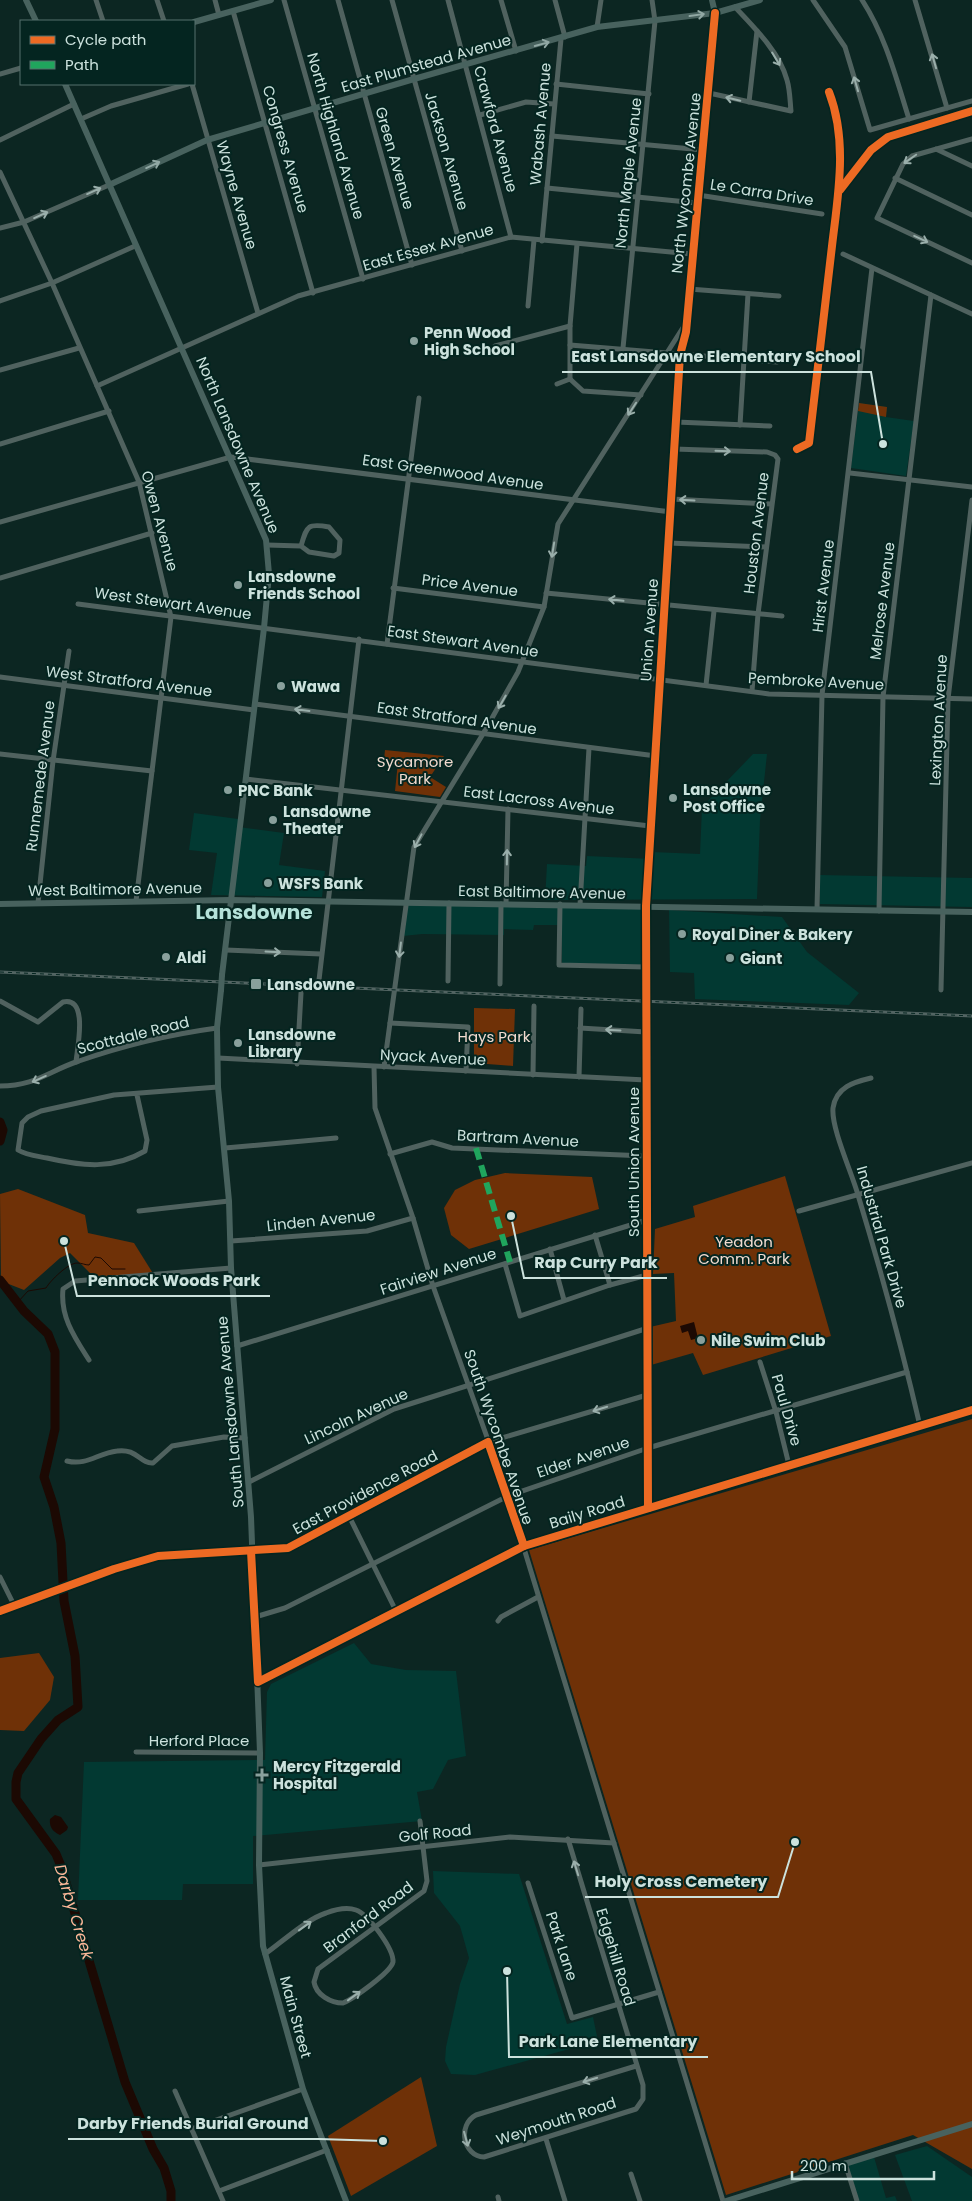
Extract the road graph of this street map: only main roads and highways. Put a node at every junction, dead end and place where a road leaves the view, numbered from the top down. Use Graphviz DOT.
graph roads {
  1 [pos="26,0"];
  2 [pos="272,0"];
  3 [pos="712,0"];
  4 [pos="760,0"];
  5 [pos="715,13"];
  6 [pos="36,20"];
  7 [pos="195,22"];
  8 [pos="65,85"];
  9 [pos="109,185"];
  10 [pos="231,900"];
  11 [pos="0,904"];
  12 [pos="972,912"];
  13 [pos="259,1833"];
  14 [pos="972,2124"];
  15 [pos="346,2201"];
  16 [pos="725,2201"];
  1 -- 6 [label="main road"];
  2 -- 7 [label="main road"];
  3 -- 5 [label="main road"];
  4 -- 5 [label="main road, East Plumstead Avenue"];
  9 -- 5 [label="main road, East Plumstead Avenue, one-way"];
  8 -- 9 [label="main road, North Lansdowne Avenue"];
  9 -- 10 [label="main road, North Lansdowne Avenue"];
  10 -- 11 [label="main road, West Baltimore Avenue"];
  10 -- 12 [label="main road, East Baltimore Avenue"];
  10 -- 13 [label="main road, South Lansdowne Avenue, bridge"];
  13 -- 15 [label="main road, Main Street"];
  14 -- 16 [label="main road"];
}
